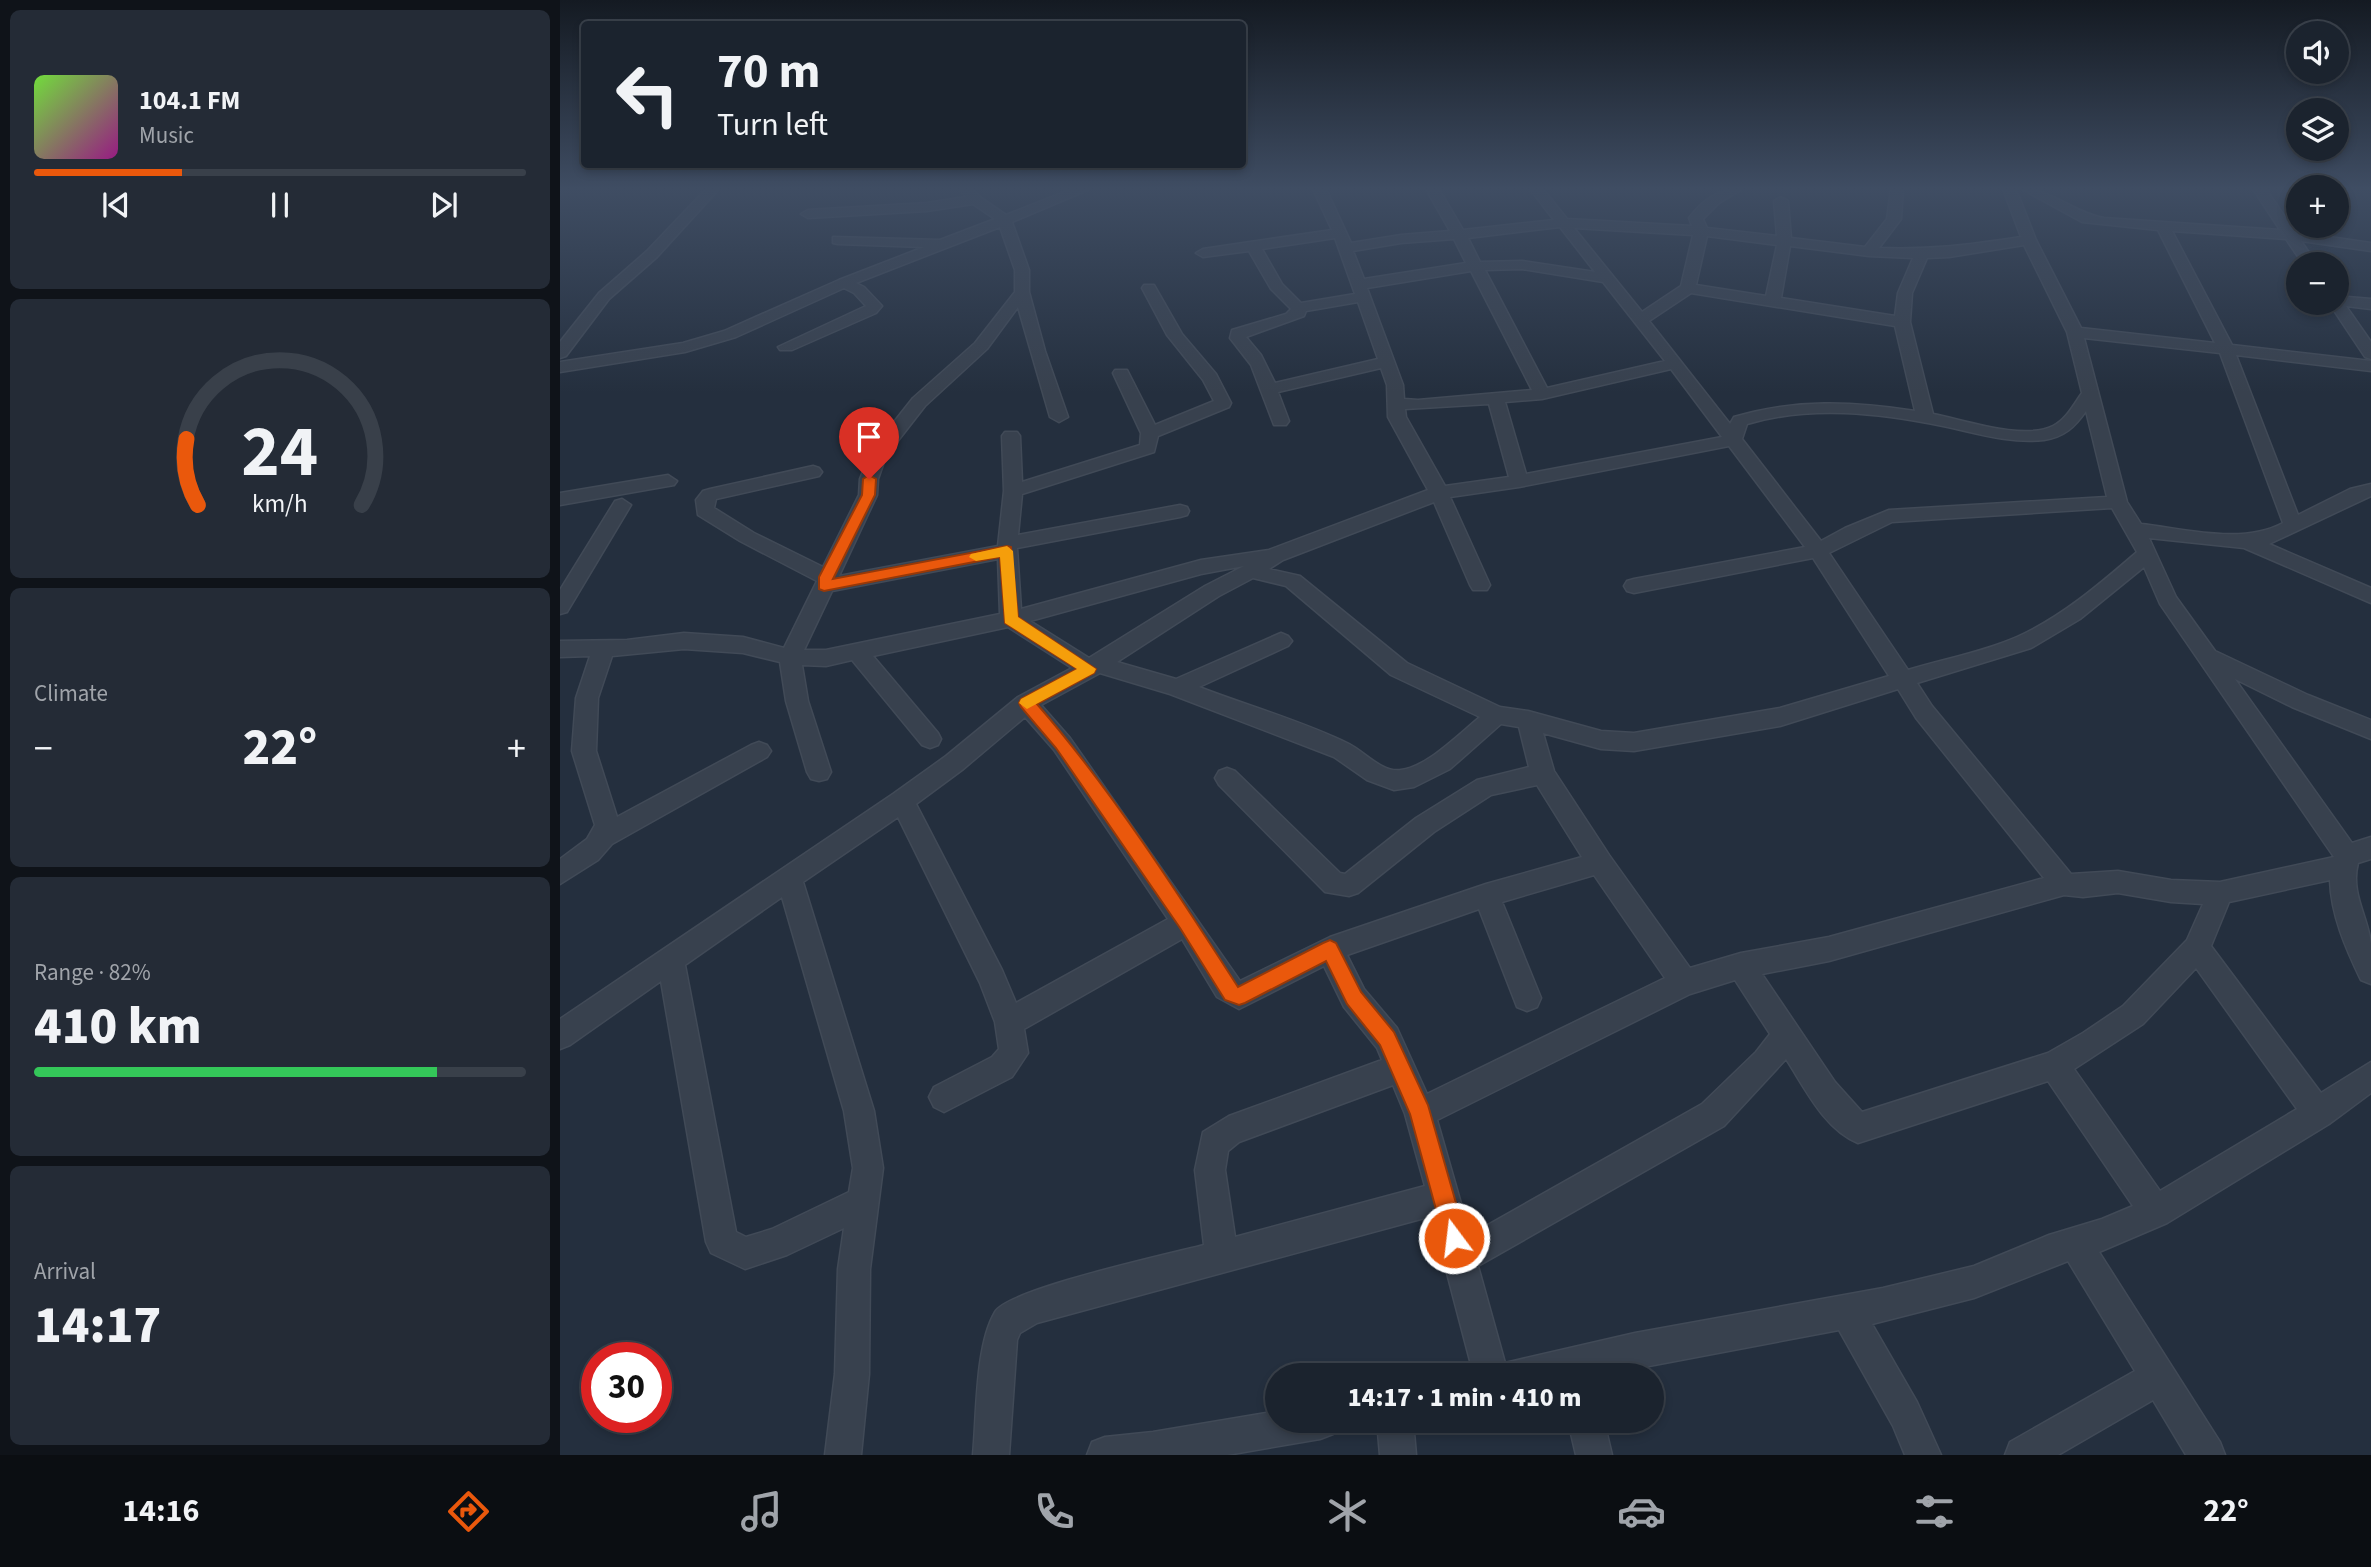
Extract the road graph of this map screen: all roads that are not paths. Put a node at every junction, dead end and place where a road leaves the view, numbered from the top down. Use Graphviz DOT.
graph roads {
  1 [pos="649,257"];
  2 [pos="910,257"];
  3 [pos="1018,257"];
  4 [pos="1259,257"];
  5 [pos="1347,257"];
  6 [pos="1471,257"];
  7 [pos="1589,257"];
  8 [pos="1695,257"];
  9 [pos="1781,257"];
  10 [pos="1921,257"];
  11 [pos="2038,257"];
  12 [pos="2179,257"];
  13 [pos="1475,265"];
  14 [pos="1605,278"];
  15 [pos="844,283"];
  16 [pos="1149,288"];
  17 [pos="1688,288"];
  18 [pos="1359,291"];
  19 [pos="1023,292"];
  20 [pos="1773,301"];
  21 [pos="2349,302"];
  22 [pos="2371,304"];
  23 [pos="1298,307"];
  24 [pos="2345,315"];
  25 [pos="1639,321"];
  26 [pos="1902,322"];
  27 [pos="2075,331"];
  28 [pos="786,346"];
  29 [pos="2226,349"];
  30 [pos="560,353"];
  31 [pos="2371,354"];
  32 [pos="1386,362"];
  33 [pos="1675,363"];
  34 [pos="2371,366"];
  35 [pos="560,367"];
  36 [pos="1121,373"];
  37 [pos="1268,389"];
  38 [pos="2091,393"];
  39 [pos="1542,394"];
  40 [pos="1496,399"];
  41 [pos="1396,403"];
  42 [pos="1059,417"];
  43 [pos="1925,417"];
  44 [pos="1280,421"];
  45 [pos="1150,433"];
  46 [pos="1011,436"];
  47 [pos="1732,440"];
  48 [pos="813,472"];
  49 [pos="668,481"];
  50 [pos="1519,481"];
  51 [pos="2371,490"];
  52 [pos="1013,491"];
  53 [pos="1439,493"];
  54 [pos="560,499"];
  55 [pos="2118,502"];
  56 [pos="622,505"];
  57 [pos="1180,511"];
  58 [pos="2293,525"];
  59 [pos="2134,530"];
  60 [pos="2247,542"];
  61 [pos="1007,547"];
  62 [pos="1818,551"];
  63 [pos="2148,553"];
  64 [pos="1276,555"];
  65 [pos="1251,571"];
  66 [pos="825,581"];
  67 [pos="1480,585"];
  68 [pos="1634,586"];
  69 [pos="2371,596"];
  70 [pos="560,607"];
  71 [pos="1010,619"];
  72 [pos="1281,641"];
  73 [pos="604,648"];
  74 [pos="560,649"];
  75 [pos="857,651"];
  76 [pos="2206,656"];
  77 [pos="790,657"];
  78 [pos="1093,666"];
  79 [pos="1902,679"];
  80 [pos="1177,688"];
  81 [pos="1027,703"];
  82 [pos="1497,715"];
  83 [pos="1528,720"];
  84 [pos="2371,730"];
  85 [pos="930,739"];
  86 [pos="759,751"];
  87 [pos="819,772"];
  88 [pos="1543,774"];
  89 [pos="1227,778"];
  90 [pos="902,801"];
  91 [pos="606,836"];
  92 [pos="2354,856"];
  93 [pos="1600,863"];
  94 [pos="560,873"];
  95 [pos="790,880"];
  96 [pos="2064,884"];
  97 [pos="2220,893"];
  98 [pos="1486,895"];
  99 [pos="1186,923"];
  100 [pos="2197,948"];
  101 [pos="1330,949"];
  102 [pos="2368,959"];
  103 [pos="671,960"];
  104 [pos="1741,966"];
  105 [pos="1684,983"];
  106 [pos="1527,998"];
  107 [pos="1009,1022"];
  108 [pos="1788,1033"];
  109 [pos="560,1035"];
  110 [pos="2054,1065"];
  111 [pos="1400,1068"];
  112 [pos="2371,1076"];
  113 [pos="944,1097"];
  114 [pos="1420,1113"];
  115 [pos="2318,1114"];
  116 [pos="1443,1197"];
  117 [pos="865,1201"];
  118 [pos="2156,1212"];
  119 [pos="2075,1243"];
  120 [pos="1221,1255"];
  121 [pos="1460,1258"];
  122 [pos="1846,1310"];
  123 [pos="1488,1363"];
  124 [pos="1602,1363"];
  125 [pos="2160,1377"];
  126 [pos="1265,1431"];
  127 [pos="1396,1433"];
  128 [pos="1589,1433"];
  129 [pos="843,1455"];
  130 [pos="991,1455"];
  131 [pos="1105,1455"];
  132 [pos="1398,1455"];
  133 [pos="1594,1455"];
  134 [pos="1923,1455"];
  135 [pos="2024,1455"];
  136 [pos="2207,1455"];
  1 -- 30 [label="street"];
  2 -- 15 [label="street"];
  3 -- 19 [label="street"];
  4 -- 23 [label="street"];
  5 -- 18 [label="street"];
  6 -- 13 [label="street"];
  7 -- 14 [label="street"];
  8 -- 17 [label="street"];
  9 -- 20 [label="street"];
  10 -- 26 [label="street"];
  11 -- 27 [label="street"];
  12 -- 29 [label="street"];
  13 -- 14 [label="street"];
  13 -- 18 [label="street"];
  13 -- 39 [label="street"];
  14 -- 25 [label="street"];
  15 -- 28 [label="street"];
  15 -- 35 [label="street"];
  16 -- 45 [label="street"];
  17 -- 20 [label="street"];
  17 -- 25 [label="street"];
  18 -- 23 [label="street"];
  18 -- 32 [label="street"];
  19 -- 42 [label="street"];
  19 -- 66 [label="street"];
  20 -- 26 [label="street"];
  21 -- 22 [label="street"];
  23 -- 37 [label="street"];
  24 -- 31 [label="street"];
  25 -- 33 [label="street"];
  26 -- 43 [label="street"];
  27 -- 29 [label="street"];
  27 -- 38 [label="street"];
  29 -- 34 [label="street"];
  29 -- 58 [label="street"];
  32 -- 37 [label="street"];
  32 -- 41 [label="street"];
  33 -- 39 [label="street"];
  33 -- 47 [label="street"];
  36 -- 45 [label="street"];
  37 -- 44 [label="street"];
  38 -- 43 [label="street"];
  38 -- 55 [label="street"];
  39 -- 40 [label="street"];
  40 -- 41 [label="street"];
  40 -- 50 [label="street"];
  41 -- 53 [label="street"];
  43 -- 47 [label="street"];
  45 -- 52 [label="street"];
  46 -- 52 [label="street"];
  47 -- 50 [label="street"];
  47 -- 62 [label="street"];
  48 -- 66 [label="street"];
  49 -- 54 [label="street"];
  50 -- 53 [label="street"];
  51 -- 58 [label="street"];
  52 -- 61 [label="street"];
  53 -- 64 [label="street"];
  53 -- 67 [label="street"];
  55 -- 59 [label="street"];
  55 -- 62 [label="street"];
  56 -- 70 [label="street"];
  57 -- 61 [label="street"];
  58 -- 60 [label="street"];
  59 -- 60 [label="street"];
  59 -- 63 [label="street"];
  60 -- 69 [label="street"];
  61 -- 66 [label="street"];
  61 -- 71 [label="street"];
  62 -- 68 [label="street"];
  62 -- 79 [label="street"];
  63 -- 76 [label="street"];
  63 -- 79 [label="street"];
  64 -- 65 [label="street"];
  64 -- 71 [label="street"];
  65 -- 78 [label="street"];
  65 -- 82 [label="street"];
  66 -- 77 [label="street"];
  71 -- 75 [label="street"];
  71 -- 78 [label="street"];
  72 -- 80 [label="street"];
  73 -- 74 [label="street"];
  73 -- 77 [label="street"];
  73 -- 91 [label="street"];
  75 -- 77 [label="street"];
  75 -- 85 [label="street"];
  76 -- 84 [label="street"];
  76 -- 92 [label="street"];
  77 -- 87 [label="street"];
  78 -- 80 [label="street"];
  78 -- 81 [label="street"];
  79 -- 83 [label="street"];
  79 -- 96 [label="street"];
  80 -- 82 [label="street"];
  81 -- 90 [label="street"];
  81 -- 99 [label="street"];
  82 -- 83 [label="street"];
  83 -- 88 [label="street"];
  86 -- 91 [label="street"];
  88 -- 89 [label="street"];
  88 -- 93 [label="street"];
  90 -- 95 [label="street"];
  90 -- 107 [label="street"];
  91 -- 94 [label="street"];
  92 -- 97 [label="street"];
  92 -- 102 [label="street"];
  93 -- 98 [label="street"];
  93 -- 105 [label="street"];
  95 -- 103 [label="street"];
  95 -- 117 [label="street"];
  96 -- 97 [label="street"];
  96 -- 104 [label="street"];
  97 -- 100 [label="street"];
  98 -- 101 [label="street"];
  98 -- 106 [label="street"];
  99 -- 101 [label="street"];
  99 -- 107 [label="street"];
  100 -- 110 [label="street"];
  100 -- 115 [label="street"];
  101 -- 111 [label="street"];
  103 -- 109 [label="street"];
  103 -- 117 [label="street"];
  104 -- 105 [label="street"];
  104 -- 108 [label="street"];
  105 -- 114 [label="street"];
  107 -- 113 [label="street"];
  108 -- 110 [label="street"];
  108 -- 121 [label="street"];
  110 -- 118 [label="street"];
  111 -- 114 [label="street"];
  111 -- 120 [label="street"];
  112 -- 115 [label="street"];
  114 -- 116 [label="street"];
  115 -- 118 [label="street"];
  116 -- 120 [label="street"];
  116 -- 121 [label="street"];
  117 -- 129 [label="street"];
  118 -- 119 [label="street"];
  119 -- 122 [label="street"];
  119 -- 125 [label="street"];
  120 -- 130 [label="street"];
  121 -- 123 [label="street"];
  122 -- 124 [label="street"];
  122 -- 134 [label="street"];
  125 -- 135 [label="street"];
  125 -- 136 [label="street"];
  126 -- 131 [label="street"];
  127 -- 132 [label="street"];
  128 -- 133 [label="street"];
}
